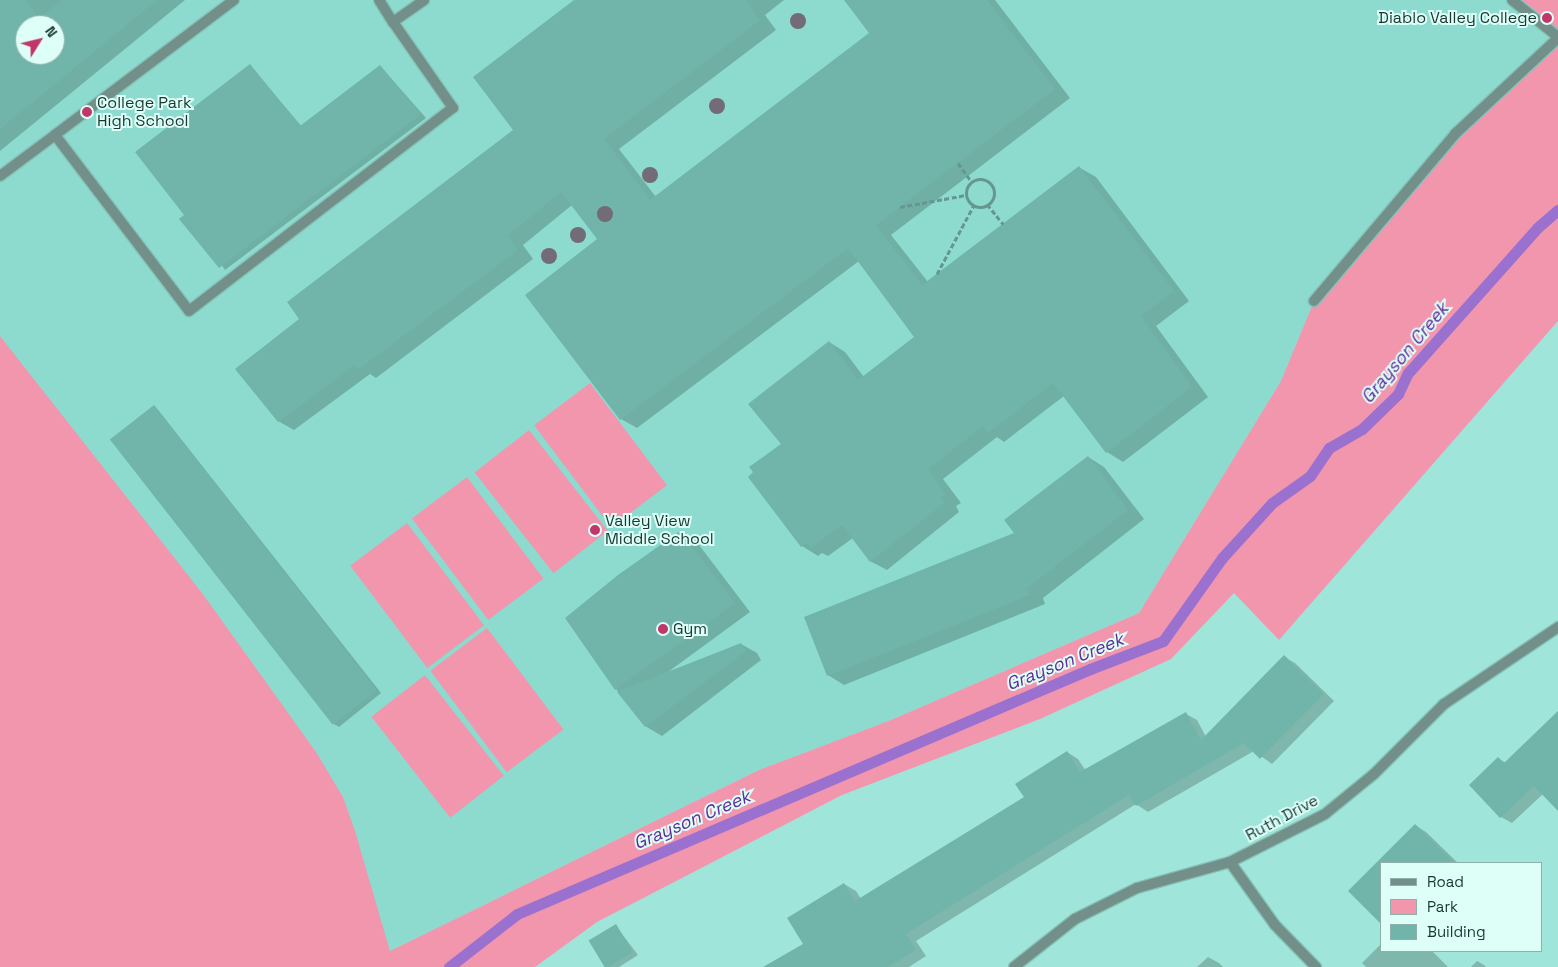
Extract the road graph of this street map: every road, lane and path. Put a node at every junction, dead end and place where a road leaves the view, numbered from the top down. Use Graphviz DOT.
graph roads {
  1 [pos="234,0"];
  2 [pos="379,0"];
  3 [pos="424,0"];
  4 [pos="1512,0"];
  5 [pos="394,22"];
  6 [pos="1558,37"];
  7 [pos="55,135"];
  8 [pos="958,163"];
  9 [pos="0,176"];
  10 [pos="971,181"];
  11 [pos="966,195"];
  12 [pos="987,204"];
  13 [pos="974,205"];
  14 [pos="900,207"];
  15 [pos="1003,224"];
  16 [pos="937,274"];
  17 [pos="1314,301"];
  18 [pos="1558,627"];
  19 [pos="1230,862"];
  20 [pos="1014,967"];
  21 [pos="1316,967"];
  1 -- 7 [label="street"];
  2 -- 5 [label="street"];
  3 -- 5 [label="street"];
  4 -- 6 [label="street"];
  5 -- 7 [label="street"];
  6 -- 17 [label="street"];
  7 -- 9 [label="street"];
  8 -- 10 [label="path"];
  10 -- 11 [label="path"];
  10 -- 12 [label="path"];
  11 -- 13 [label="path"];
  11 -- 14 [label="path"];
  12 -- 13 [label="path"];
  12 -- 15 [label="path"];
  13 -- 16 [label="path"];
  18 -- 19 [label="street, Ruth Drive"];
  19 -- 20 [label="street, Ruth Drive"];
  19 -- 21 [label="street"];
}
